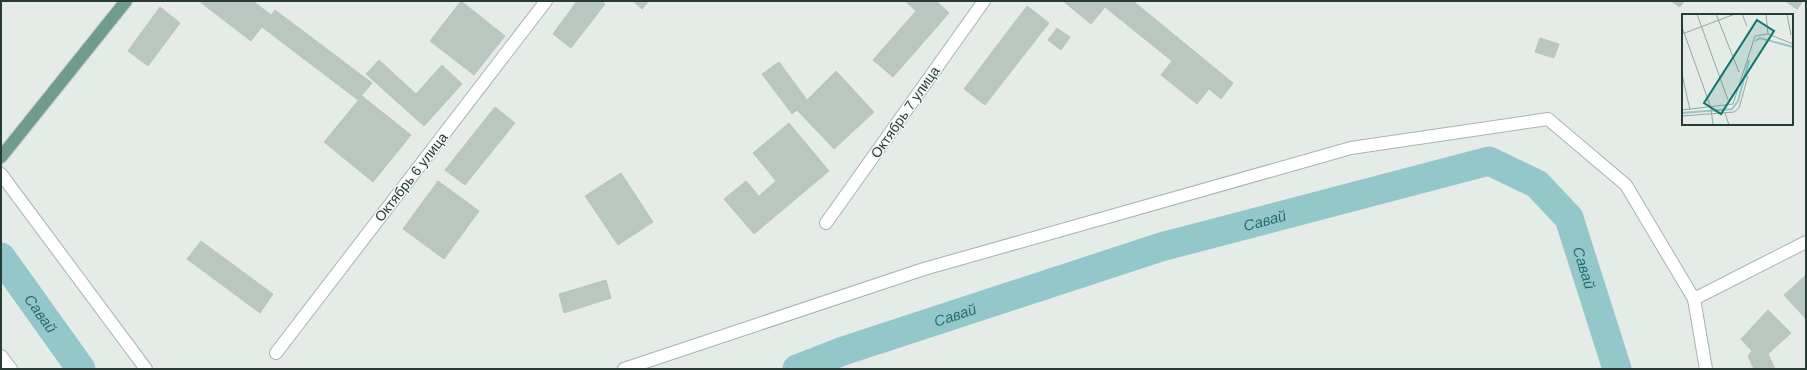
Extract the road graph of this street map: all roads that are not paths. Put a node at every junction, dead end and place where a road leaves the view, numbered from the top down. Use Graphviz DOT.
graph roads {
  1 [pos="126,1"];
  2 [pos="546,1"];
  3 [pos="984,1"];
  4 [pos="1,157"];
  5 [pos="1,174"];
  6 [pos="826,223"];
  7 [pos="1806,242"];
  8 [pos="1694,299"];
  9 [pos="276,353"];
  10 [pos="1,356"];
  11 [pos="11,369"];
  12 [pos="146,369"];
  13 [pos="624,369"];
  14 [pos="1706,369"];
  1 -- 4 [label="main road"];
  2 -- 9 [label="street, Октябрь 6 улица"];
  3 -- 6 [label="street, Октябрь 7 улица"];
  5 -- 12 [label="street"];
  7 -- 8 [label="street"];
  8 -- 13 [label="street"];
  8 -- 14 [label="street"];
  10 -- 11 [label="street"];
}
